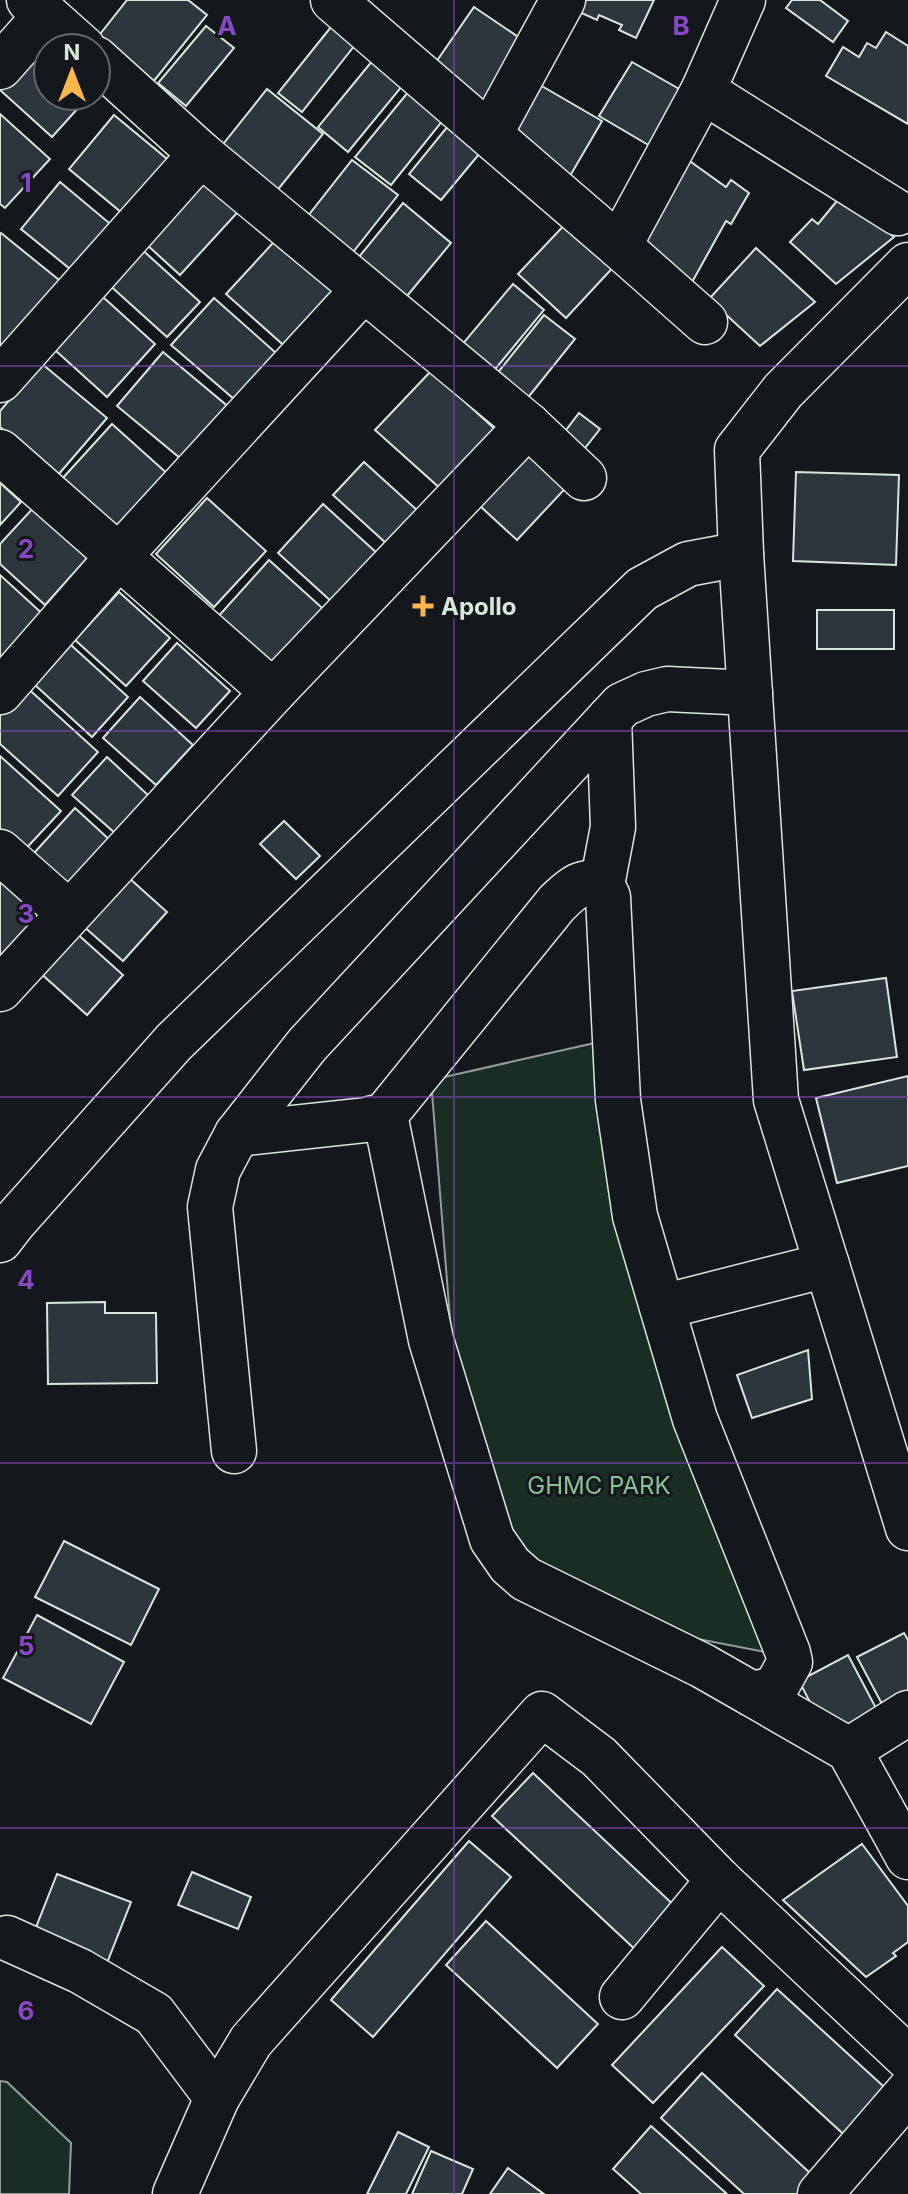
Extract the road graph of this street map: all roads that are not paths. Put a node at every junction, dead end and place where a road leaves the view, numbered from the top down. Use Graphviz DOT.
graph roads {
  1 [pos="563,0"];
  2 [pos="743,0"];
  3 [pos="37,7"];
  4 [pos="354,7"];
  5 [pos="65,32"];
  6 [pos="0,67"];
  7 [pos="112,73"];
  8 [pos="703,91"];
  9 [pos="490,134"];
  10 [pos="201,154"];
  11 [pos="898,213"];
  12 [pos="619,246"];
  13 [pos="908,265"];
  14 [pos="363,290"];
  15 [pos="705,322"];
  16 [pos="0,380"];
  17 [pos="528,425"];
  18 [pos="0,452"];
  19 [pos="584,478"];
  20 [pos="741,554"];
  21 [pos="118,557"];
  22 [pos="0,692"];
  23 [pos="273,692"];
  24 [pos="750,693"];
  25 [pos="609,719"];
  26 [pos="0,852"];
  27 [pos="602,885"];
  28 [pos="69,913"];
  29 [pos="0,989"];
  30 [pos="385,1115"];
  31 [pos="237,1134"];
  32 [pos="0,1240"];
  33 [pos="827,1265"];
  34 [pos="662,1307"];
  35 [pos="234,1451"];
  36 [pos="908,1528"];
  37 [pos="752,1694"];
  38 [pos="908,1713"];
  39 [pos="849,1750"];
  40 [pos="908,1857"];
  41 [pos="719,1880"];
  42 [pos="7,1938"];
  43 [pos="622,1997"];
  44 [pos="908,2058"];
  45 [pos="908,2092"];
  46 [pos="217,2098"];
  47 [pos="175,2194"];
  48 [pos="820,2194"];
  1 -- 9 [label="street"];
  2 -- 8 [label="street"];
  3 -- 5 [label="street"];
  3 -- 6 [label="street"];
  4 -- 9 [label="street"];
  7 -- 10 [label="street"];
  8 -- 11 [label="street"];
  8 -- 12 [label="street"];
  9 -- 12 [label="street"];
  10 -- 14 [label="street"];
  10 -- 16 [label="street"];
  12 -- 15 [label="street"];
  13 -- 20 [label="street"];
  14 -- 17 [label="street"];
  14 -- 21 [label="street"];
  17 -- 19 [label="street"];
  17 -- 23 [label="street"];
  18 -- 21 [label="street"];
  20 -- 24 [label="street"];
  20 -- 32 [label="street"];
  21 -- 22 [label="street"];
  21 -- 23 [label="street"];
  23 -- 28 [label="street"];
  24 -- 25 [label="street"];
  24 -- 33 [label="street"];
  25 -- 27 [label="street"];
  25 -- 31 [label="street"];
  26 -- 28 [label="street"];
  27 -- 30 [label="street"];
  27 -- 34 [label="street"];
  28 -- 29 [label="street"];
  30 -- 31 [label="street"];
  30 -- 37 [label="street"];
  31 -- 35 [label="street"];
  33 -- 34 [label="street"];
  33 -- 36 [label="street"];
  34 -- 37 [label="street"];
  37 -- 39 [label="street"];
  38 -- 39 [label="street"];
  39 -- 40 [label="street"];
  41 -- 43 [label="street"];
  41 -- 44 [label="street"];
  41 -- 46 [label="street"];
  42 -- 46 [label="street"];
  45 -- 48 [label="street"];
  46 -- 47 [label="street"];
}
